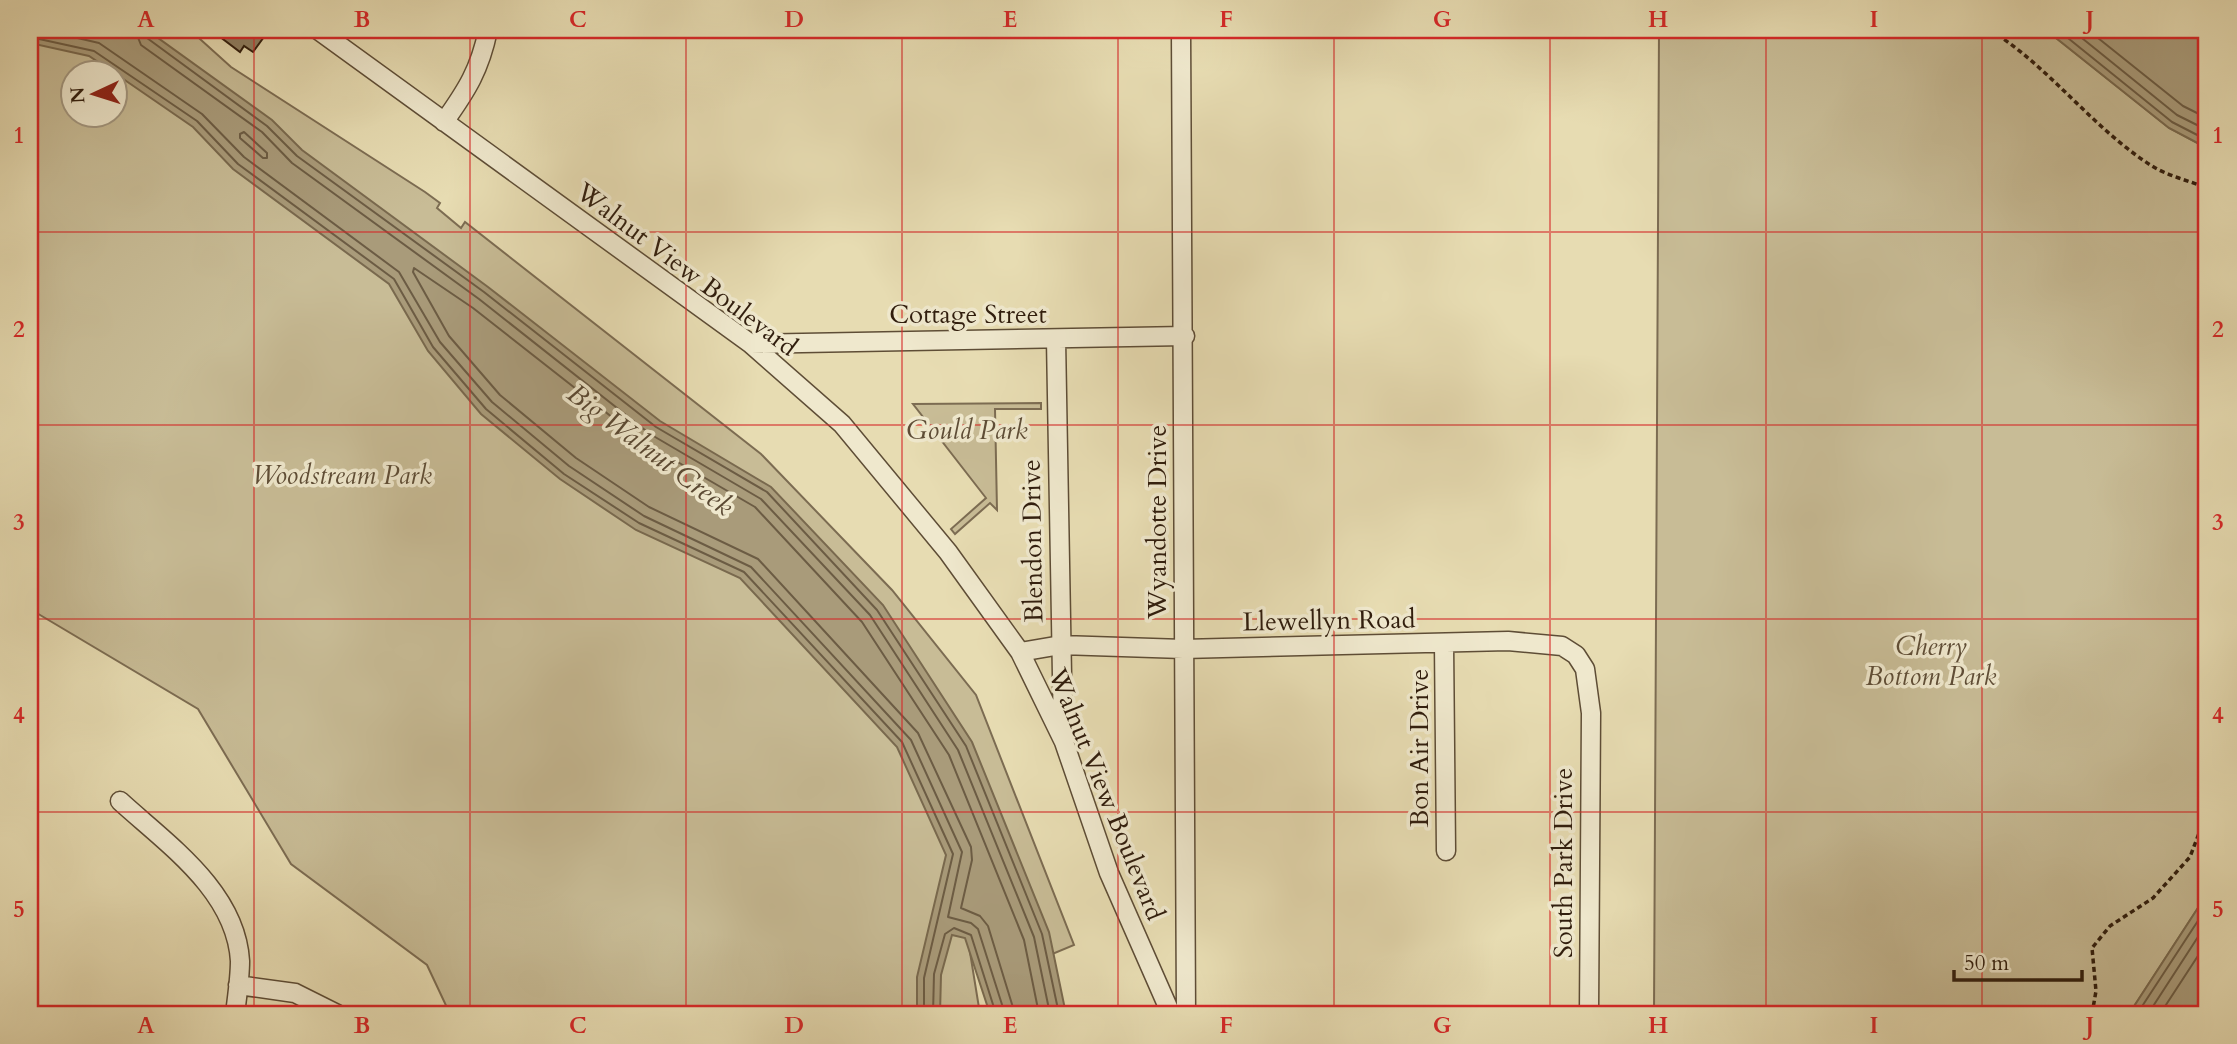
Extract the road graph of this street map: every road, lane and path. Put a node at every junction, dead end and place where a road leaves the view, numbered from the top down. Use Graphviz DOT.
graph roads {
  1 [pos="318,30"];
  2 [pos="488,30"];
  3 [pos="1181,30"];
  4 [pos="1990,30"];
  5 [pos="444,122"];
  6 [pos="2207,188"];
  7 [pos="1185,336"];
  8 [pos="1056,339"];
  9 [pos="751,344"];
  10 [pos="1444,643"];
  11 [pos="1061,645"];
  12 [pos="1183,649"];
  13 [pos="1020,652"];
  14 [pos="1591,713"];
  15 [pos="1064,742"];
  16 [pos="120,801"];
  17 [pos="2207,812"];
  18 [pos="1446,851"];
  19 [pos="238,985"];
  20 [pos="234,1014"];
  21 [pos="337,1014"];
  22 [pos="1171,1014"];
  23 [pos="1186,1014"];
  24 [pos="1589,1014"];
  25 [pos="2092,1014"];
  1 -- 5 [label="street, Walnut View Boulevard"];
  2 -- 5 [label="street"];
  3 -- 7 [label="street, Wyandotte Drive"];
  4 -- 6 [label="path"];
  5 -- 9 [label="street, Walnut View Boulevard"];
  7 -- 8 [label="street, Cottage Street"];
  7 -- 12 [label="street, Wyandotte Drive"];
  8 -- 9 [label="street, Cottage Street"];
  8 -- 11 [label="street, Blendon Drive"];
  9 -- 13 [label="street, Walnut View Boulevard"];
  10 -- 12 [label="street, Llewellyn Road"];
  10 -- 14 [label="street, Llewellyn Road"];
  10 -- 18 [label="street, Bon Air Drive"];
  11 -- 12 [label="street, Llewellyn Road"];
  11 -- 13 [label="street, Llewellyn Road"];
  11 -- 15 [label="street, Blendon Drive"];
  12 -- 23 [label="street, Wyandotte Drive"];
  13 -- 15 [label="street, Walnut View Boulevard"];
  14 -- 24 [label="street, South Park Drive"];
  15 -- 22 [label="street, Walnut View Boulevard"];
  16 -- 19 [label="street"];
  17 -- 25 [label="path"];
  19 -- 20 [label="street"];
  19 -- 21 [label="street"];
}
